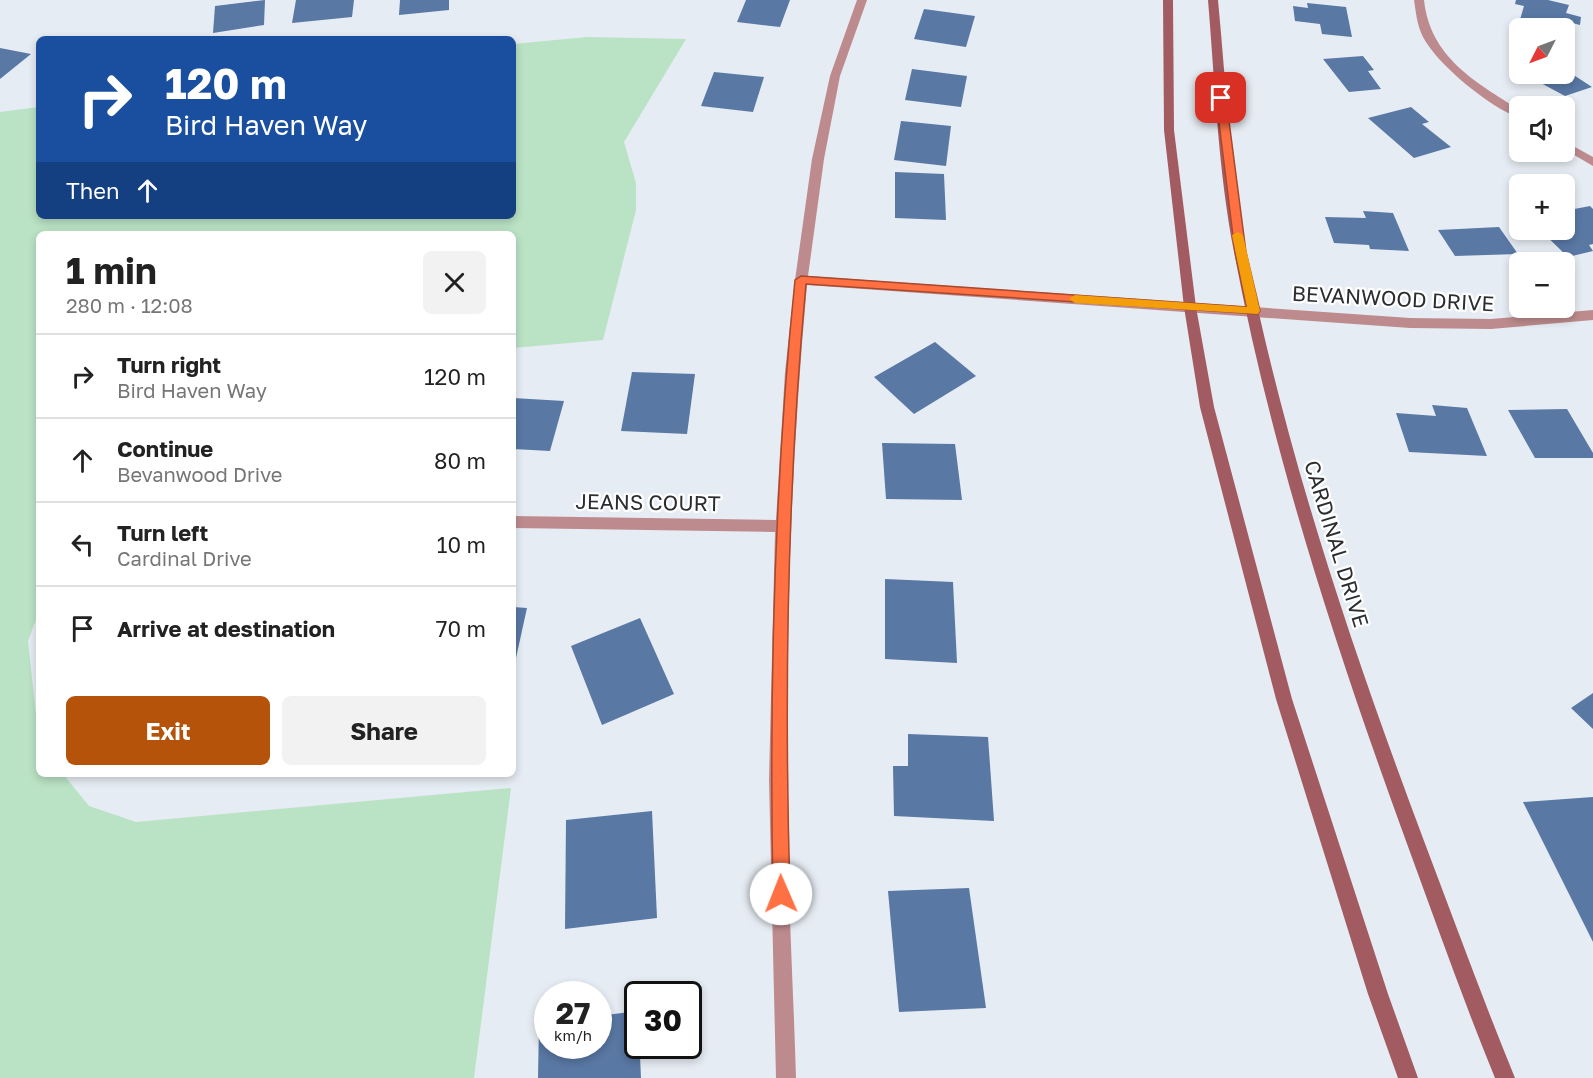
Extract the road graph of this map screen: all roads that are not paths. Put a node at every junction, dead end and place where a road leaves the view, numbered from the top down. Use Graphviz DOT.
graph roads {
  1 [pos="862,0"];
  2 [pos="1168,0"];
  3 [pos="1213,0"];
  4 [pos="1419,0"];
  5 [pos="1509,109"];
  6 [pos="1575,151"];
  7 [pos="1593,162"];
  8 [pos="801,280"];
  9 [pos="1190,307"];
  10 [pos="1254,311"];
  11 [pos="1593,315"];
  12 [pos="516,522"];
  13 [pos="783,526"];
  14 [pos="786,1078"];
  15 [pos="1408,1078"];
  16 [pos="1505,1078"];
  1 -- 8 [label="street"];
  2 -- 9 [label="main road"];
  3 -- 10 [label="main road, CARDINAL DRIVE"];
  4 -- 5 [label="street"];
  6 -- 7 [label="street"];
  8 -- 9 [label="street, BEVANWOOD DRIVE"];
  8 -- 13 [label="street"];
  9 -- 10 [label="street, BEVANWOOD DRIVE"];
  9 -- 15 [label="main road"];
  10 -- 11 [label="street, BEVANWOOD DRIVE"];
  10 -- 16 [label="main road, CARDINAL DRIVE"];
  12 -- 13 [label="street, JEANS COURT"];
  13 -- 14 [label="street"];
}
